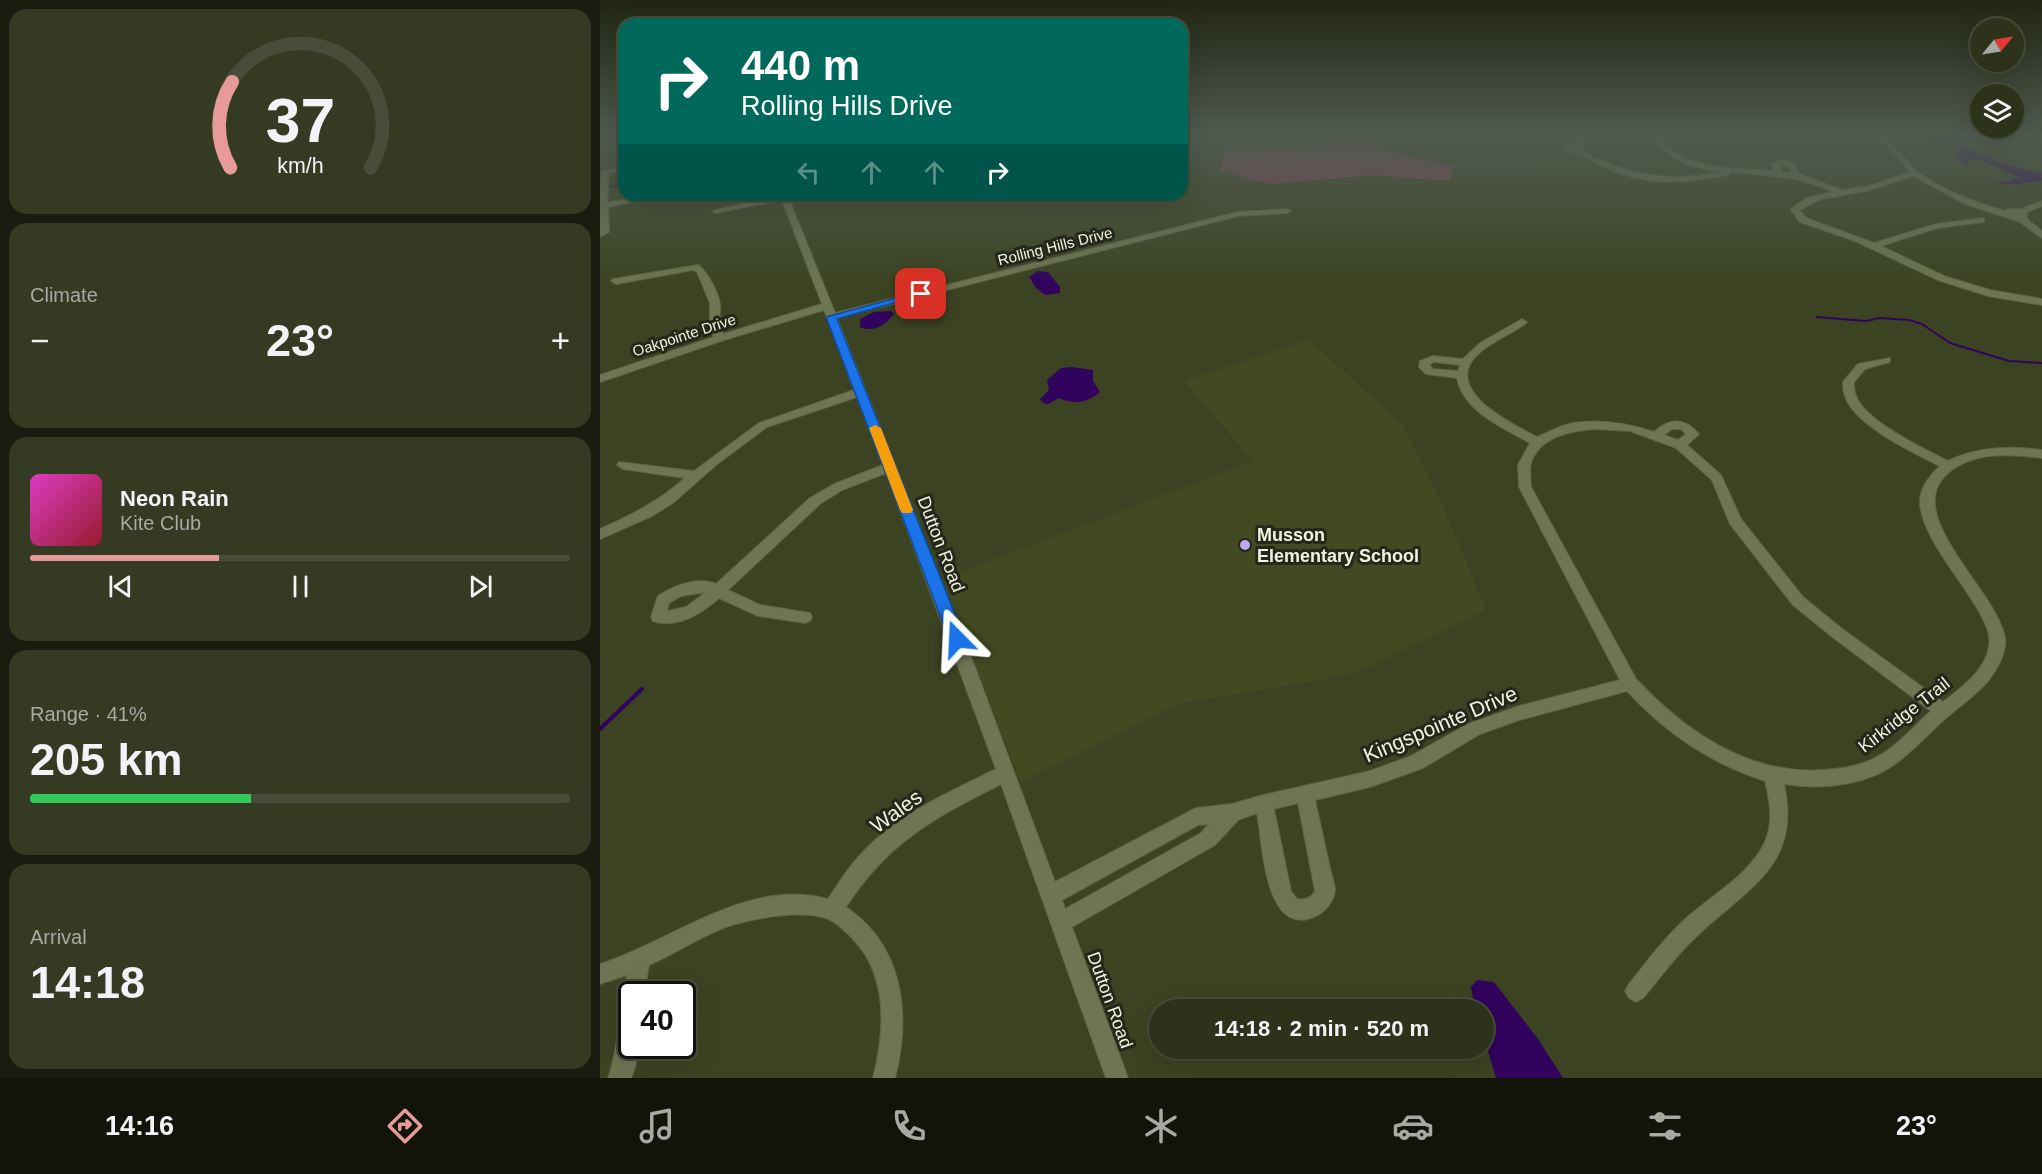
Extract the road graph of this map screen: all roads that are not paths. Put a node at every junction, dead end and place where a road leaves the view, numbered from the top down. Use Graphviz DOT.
graph roads {
  1 [pos="604,186"];
  2 [pos="1666,186"];
  3 [pos="1825,186"];
  4 [pos="1872,186"];
  5 [pos="1935,186"];
  6 [pos="1670,189"];
  7 [pos="1844,194"];
  8 [pos="629,201"];
  9 [pos="761,201"];
  10 [pos="786,201"];
  11 [pos="2042,203"];
  12 [pos="603,206"];
  13 [pos="716,211"];
  14 [pos="1287,211"];
  15 [pos="2000,211"];
  16 [pos="2024,211"];
  17 [pos="1981,220"];
  18 [pos="2023,220"];
  19 [pos="601,234"];
  20 [pos="2042,235"];
  21 [pos="1873,246"];
  22 [pos="616,281"];
  23 [pos="2042,302"];
  24 [pos="829,311"];
  25 [pos="1522,322"];
  26 [pos="720,338"];
  27 [pos="1886,360"];
  28 [pos="1465,362"];
  29 [pos="1462,375"];
  30 [pos="600,379"];
  31 [pos="860,392"];
  32 [pos="1657,435"];
  33 [pos="1538,442"];
  34 [pos="1680,445"];
  35 [pos="2042,454"];
  36 [pos="623,465"];
  37 [pos="1949,466"];
  38 [pos="890,467"];
  39 [pos="698,476"];
  40 [pos="600,534"];
  41 [pos="805,617"];
  42 [pos="1630,684"];
  43 [pos="1943,711"];
  44 [pos="1006,773"];
  45 [pos="1773,775"];
  46 [pos="1305,794"];
  47 [pos="1263,803"];
  48 [pos="1232,813"];
  49 [pos="1051,895"];
  50 [pos="832,910"];
  51 [pos="1061,922"];
  52 [pos="640,960"];
  53 [pos="600,974"];
  54 [pos="636,981"];
  55 [pos="1636,991"];
  56 [pos="626,1059"];
  57 [pos="619,1078"];
  58 [pos="884,1078"];
  59 [pos="1117,1078"];
  1 -- 12 [label="street"];
  2 -- 6 [label="street"];
  3 -- 7 [label="street"];
  4 -- 7 [label="street"];
  5 -- 15 [label="street"];
  7 -- 21 [label="street"];
  8 -- 12 [label="street"];
  9 -- 13 [label="street"];
  10 -- 24 [label="street, Dutton Road"];
  11 -- 16 [label="street"];
  12 -- 19 [label="street"];
  14 -- 24 [label="street, Rolling Hills Drive"];
  15 -- 16 [label="street"];
  15 -- 18 [label="street"];
  16 -- 18 [label="street"];
  17 -- 21 [label="street"];
  18 -- 20 [label="street"];
  21 -- 23 [label="street"];
  22 -- 26 [label="street"];
  24 -- 26 [label="street, Oakpointe Drive"];
  24 -- 31 [label="street, Dutton Road"];
  25 -- 28 [label="street"];
  26 -- 30 [label="street, Oakpointe Drive"];
  27 -- 37 [label="street"];
  28 -- 29 [label="street"];
  28 -- 29 [label="street"];
  29 -- 33 [label="street"];
  31 -- 38 [label="street, Dutton Road"];
  31 -- 39 [label="street"];
  32 -- 33 [label="street"];
  32 -- 34 [label="street"];
  32 -- 34 [label="street"];
  33 -- 42 [label="street, Kirkridge Trail"];
  34 -- 43 [label="street"];
  35 -- 37 [label="street, Kirkridge Trail"];
  36 -- 39 [label="street"];
  37 -- 43 [label="street, Kirkridge Trail"];
  38 -- 41 [label="street"];
  38 -- 44 [label="street, Dutton Road"];
  39 -- 40 [label="street"];
  42 -- 45 [label="street, Kirkridge Trail"];
  42 -- 46 [label="street, Kingspointe Drive"];
  43 -- 45 [label="street, Kirkridge Trail"];
  44 -- 49 [label="street, Dutton Road"];
  44 -- 50 [label="street, Wales"];
  45 -- 55 [label="street"];
  46 -- 47 [label="street, Kingspointe Drive"];
  46 -- 47 [label="street"];
  47 -- 48 [label="street, Kingspointe Drive"];
  48 -- 49 [label="street, Kingspointe Drive"];
  48 -- 51 [label="street, Kingspointe Drive"];
  49 -- 51 [label="street, Dutton Road"];
  50 -- 52 [label="street"];
  50 -- 58 [label="street"];
  51 -- 59 [label="street, Dutton Road"];
  52 -- 53 [label="street"];
  52 -- 54 [label="street"];
  56 -- 57 [label="street"];
}
